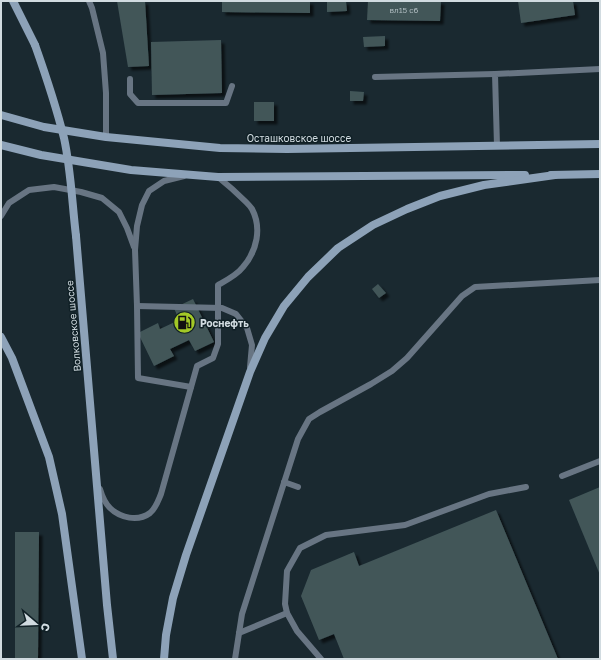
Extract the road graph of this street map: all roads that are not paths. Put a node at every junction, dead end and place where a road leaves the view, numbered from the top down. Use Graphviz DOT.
graph roads {
  1 [pos="13,1"];
  2 [pos="89,1"];
  3 [pos="600,69"];
  4 [pos="495,74"];
  5 [pos="375,77"];
  6 [pos="130,79"];
  7 [pos="232,86"];
  8 [pos="1,115"];
  9 [pos="106,137"];
  10 [pos="600,144"];
  11 [pos="1,145"];
  12 [pos="497,146"];
  13 [pos="600,174"];
  14 [pos="189,175"];
  15 [pos="555,175"];
  16 [pos="218,177"];
  17 [pos="1,216"];
  18 [pos="135,250"];
  19 [pos="600,280"];
  20 [pos="137,306"];
  21 [pos="218,308"];
  22 [pos="1,337"];
  23 [pos="250,372"];
  24 [pos="191,387"];
  25 [pos="600,461"];
  26 [pos="562,476"];
  27 [pos="96,480"];
  28 [pos="284,482"];
  29 [pos="298,487"];
  30 [pos="526,487"];
  31 [pos="288,613"];
  32 [pos="239,633"];
  33 [pos="82,659"];
  34 [pos="113,659"];
  35 [pos="164,659"];
  36 [pos="235,659"];
  37 [pos="321,659"];
  1 -- 27 [label="main road, Волковское шоссе, bridge"];
  2 -- 9 [label="lane"];
  3 -- 4 [label="lane"];
  4 -- 5 [label="lane"];
  4 -- 12 [label="lane"];
  6 -- 7 [label="lane"];
  8 -- 9 [label="main road, Осташковское шоссе"];
  9 -- 12 [label="main road, Осташковское шоссе"];
  10 -- 12 [label="main road, Осташковское шоссе"];
  11 -- 14 [label="main road"];
  13 -- 15 [label="main road"];
  14 -- 16 [label="main road"];
  14 -- 18 [label="lane"];
  15 -- 16 [label="main road"];
  15 -- 23 [label="main road"];
  16 -- 21 [label="lane"];
  17 -- 18 [label="lane"];
  18 -- 20 [label="lane"];
  19 -- 28 [label="lane"];
  20 -- 21 [label="lane"];
  20 -- 24 [label="lane"];
  21 -- 23 [label="lane"];
  21 -- 24 [label="lane"];
  22 -- 33 [label="main road"];
  23 -- 35 [label="main road"];
  24 -- 27 [label="lane"];
  25 -- 26 [label="lane"];
  27 -- 34 [label="main road, Волковское шоссе"];
  28 -- 29 [label="lane"];
  28 -- 32 [label="lane"];
  30 -- 31 [label="lane"];
  31 -- 32 [label="lane"];
  31 -- 37 [label="lane"];
  32 -- 36 [label="lane"];
}
